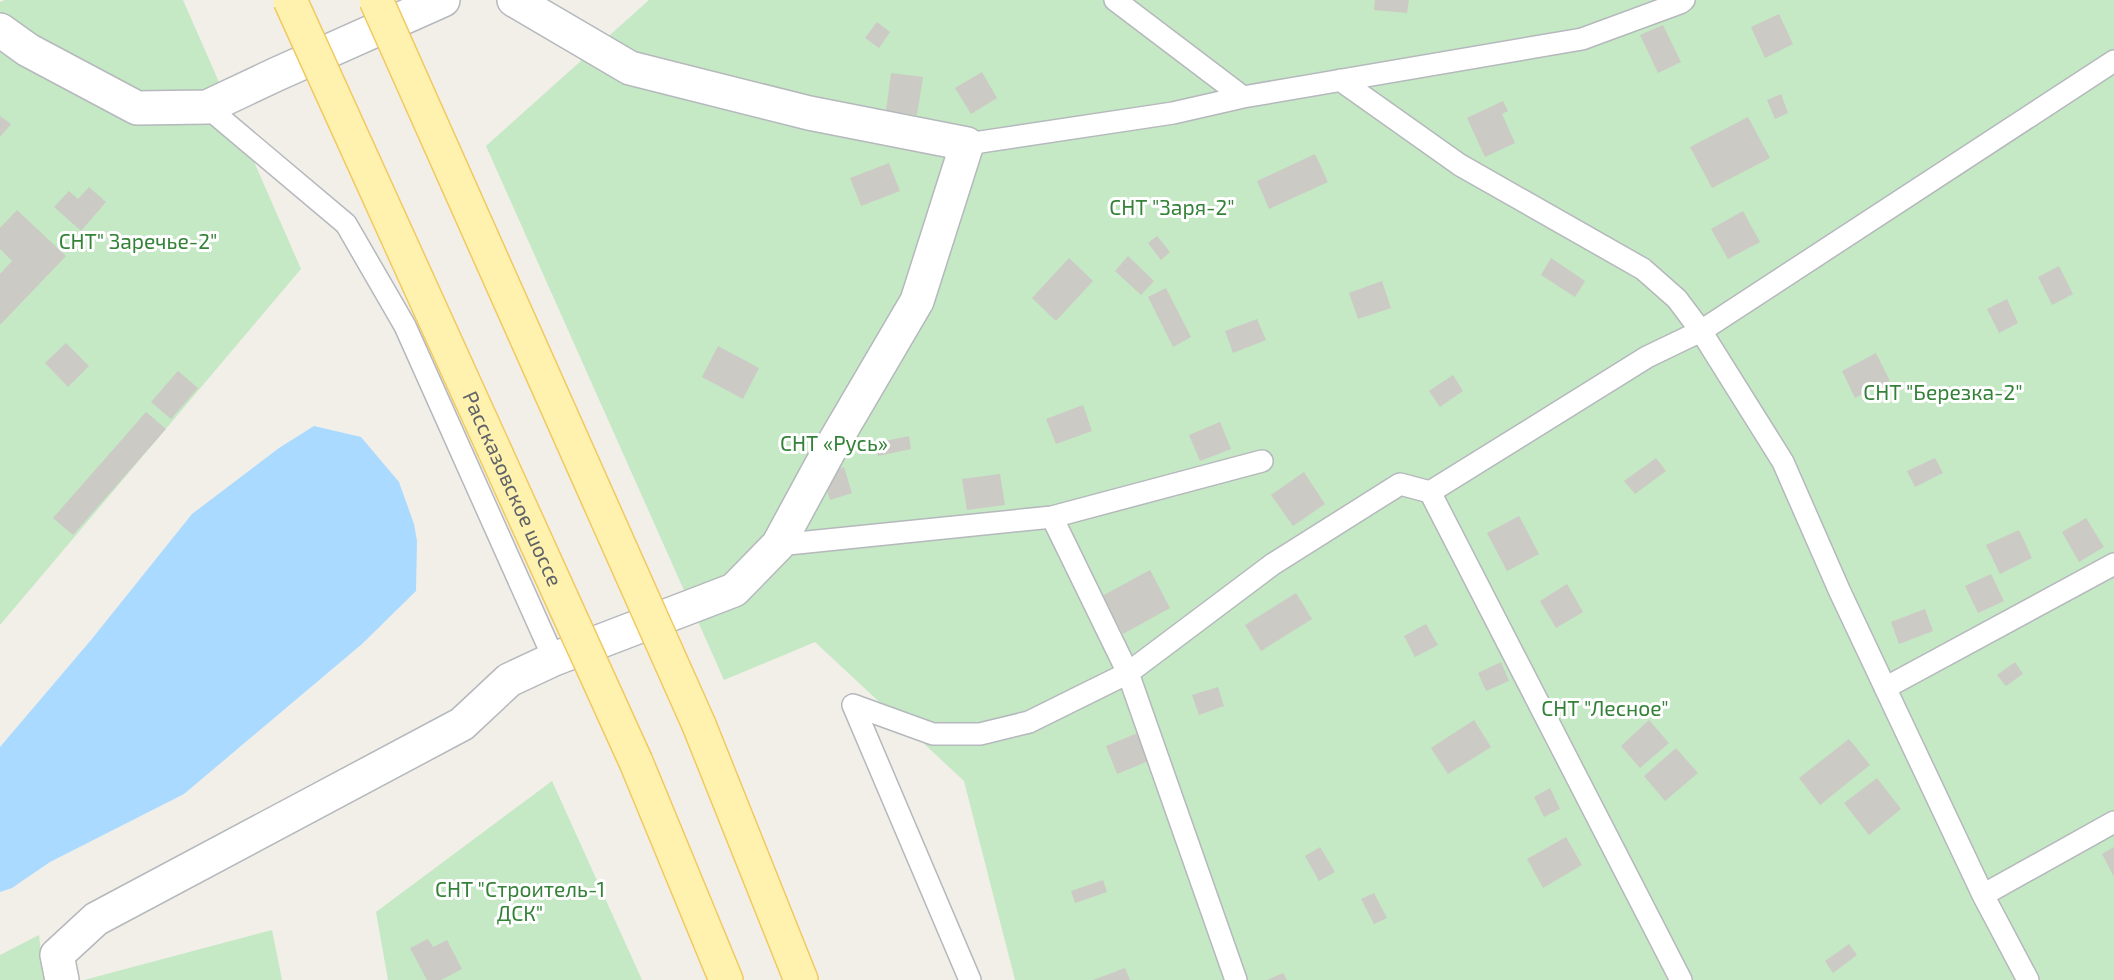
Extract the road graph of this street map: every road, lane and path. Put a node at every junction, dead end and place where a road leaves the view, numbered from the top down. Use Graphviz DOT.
graph roads {
  1 [pos="290,0"];
  2 [pos="376,0"];
  3 [pos="443,0"];
  4 [pos="514,0"];
  5 [pos="1684,0"];
  6 [pos="1124,3"];
  7 [pos="0,30"];
  8 [pos="2114,61"];
  9 [pos="1340,80"];
  10 [pos="1243,97"];
  11 [pos="207,108"];
  12 [pos="967,144"];
  13 [pos="1701,332"];
  14 [pos="1262,461"];
  15 [pos="1430,492"];
  16 [pos="1052,517"];
  17 [pos="778,545"];
  18 [pos="2114,564"];
  19 [pos="554,659"];
  20 [pos="1128,673"];
  21 [pos="1886,688"];
  22 [pos="2114,822"];
  23 [pos="1983,895"];
  24 [pos="62,980"];
  25 [pos="726,980"];
  26 [pos="801,980"];
  27 [pos="970,980"];
  28 [pos="1236,980"];
  29 [pos="1681,980"];
  30 [pos="2028,980"];
  1 -- 25 [label="main road, Рассказовское шоссе, bridge"];
  2 -- 26 [label="main road, bridge"];
  3 -- 11 [label="street"];
  4 -- 12 [label="street"];
  5 -- 9 [label="lane"];
  6 -- 10 [label="lane"];
  7 -- 11 [label="street"];
  8 -- 13 [label="lane"];
  9 -- 10 [label="lane"];
  9 -- 13 [label="lane"];
  10 -- 12 [label="lane"];
  11 -- 19 [label="lane"];
  12 -- 17 [label="street"];
  13 -- 15 [label="lane"];
  13 -- 21 [label="lane"];
  14 -- 16 [label="lane"];
  15 -- 20 [label="lane"];
  15 -- 29 [label="lane"];
  16 -- 17 [label="lane"];
  16 -- 20 [label="lane"];
  17 -- 19 [label="street"];
  18 -- 21 [label="lane"];
  19 -- 24 [label="street"];
  20 -- 27 [label="lane"];
  20 -- 28 [label="lane"];
  21 -- 23 [label="lane"];
  22 -- 23 [label="lane"];
  23 -- 30 [label="lane"];
}
